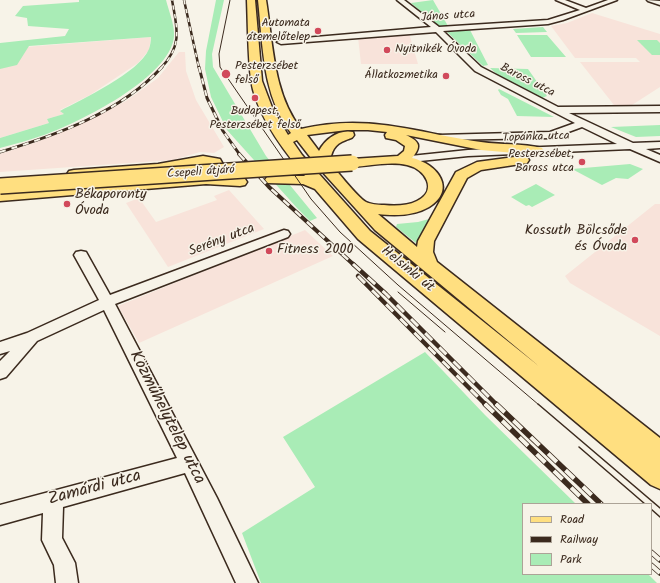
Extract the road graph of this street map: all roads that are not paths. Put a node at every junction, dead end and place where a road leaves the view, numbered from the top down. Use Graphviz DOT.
graph roads {
  1 [pos="250,0"];
  2 [pos="262,0"];
  3 [pos="400,0"];
  4 [pos="559,0"];
  5 [pos="614,0"];
  6 [pos="650,0"];
  7 [pos="660,3"];
  8 [pos="586,10"];
  9 [pos="437,29"];
  10 [pos="281,42"];
  11 [pos="260,92"];
  12 [pos="660,109"];
  13 [pos="556,110"];
  14 [pos="583,123"];
  15 [pos="295,128"];
  16 [pos="348,135"];
  17 [pos="439,138"];
  18 [pos="288,145"];
  19 [pos="660,145"];
  20 [pos="633,147"];
  21 [pos="537,151"];
  22 [pos="660,152"];
  23 [pos="647,153"];
  24 [pos="297,158"];
  25 [pos="408,159"];
  26 [pos="660,159"];
  27 [pos="522,160"];
  28 [pos="323,164"];
  29 [pos="0,179"];
  30 [pos="220,180"];
  31 [pos="275,180"];
  32 [pos="0,186"];
  33 [pos="321,186"];
  34 [pos="0,197"];
  35 [pos="445,203"];
  36 [pos="372,221"];
  37 [pos="284,234"];
  38 [pos="81,255"];
  39 [pos="430,266"];
  40 [pos="107,302"];
  41 [pos="32,337"];
  42 [pos="0,348"];
  43 [pos="0,372"];
  44 [pos="638,434"];
  45 [pos="660,440"];
  46 [pos="660,452"];
  47 [pos="189,463"];
  48 [pos="660,477"];
  49 [pos="52,500"];
  50 [pos="0,515"];
  51 [pos="68,583"];
  52 [pos="246,583"];
  1 -- 11 [label="main road, Helsinki út"];
  2 -- 15 [label="main road, Helsinki út"];
  3 -- 9 [label="street, Baross utca"];
  4 -- 8 [label="street"];
  5 -- 8 [label="street, János utca"];
  6 -- 7 [label="street"];
  8 -- 9 [label="street, János utca"];
  9 -- 10 [label="street, János utca"];
  9 -- 13 [label="street, Baross utca"];
  11 -- 15 [label="main road"];
  11 -- 18 [label="main road, Helsinki út"];
  12 -- 13 [label="street"];
  13 -- 14 [label="street, Baross utca"];
  14 -- 17 [label="street, Topánka utca"];
  14 -- 20 [label="street, Baross utca"];
  15 -- 16 [label="main road"];
  15 -- 17 [label="main road"];
  15 -- 18 [label="main road"];
  15 -- 28 [label="main road, Helsinki út"];
  16 -- 25 [label="main road"];
  16 -- 28 [label="main road"];
  17 -- 21 [label="main road"];
  18 -- 24 [label="main road, Helsinki út"];
  19 -- 20 [label="street, Topánka utca"];
  20 -- 21 [label="street, Topánka utca"];
  20 -- 23 [label="street, Baross utca"];
  21 -- 25 [label="street, Topánka utca"];
  22 -- 23 [label="street, Topánka utca"];
  23 -- 26 [label="street, Baross utca"];
  23 -- 27 [label="street, Topánka utca"];
  24 -- 31 [label="main road"];
  24 -- 33 [label="main road, Helsinki út"];
  25 -- 27 [label="street, Topánka utca"];
  25 -- 32 [label="main road, Csepeli átjáró, bridge"];
  25 -- 36 [label="main road, Csepeli átjáró"];
  27 -- 35 [label="main road"];
  28 -- 36 [label="main road, Helsinki út"];
  29 -- 30 [label="main road"];
  30 -- 31 [label="main road"];
  30 -- 34 [label="main road"];
  31 -- 33 [label="main road"];
  33 -- 36 [label="main road, Helsinki út"];
  35 -- 36 [label="main road"];
  35 -- 39 [label="main road"];
  36 -- 39 [label="main road, Helsinki út"];
  36 -- 48 [label="main road, Helsinki út"];
  37 -- 40 [label="street, Serény utca"];
  38 -- 40 [label="street, Közműhelytelep utca"];
  39 -- 44 [label="main road, Helsinki út"];
  40 -- 41 [label="street, Serény utca"];
  40 -- 47 [label="street, Közműhelytelep utca"];
  41 -- 42 [label="street, Serény utca"];
  41 -- 43 [label="street"];
  44 -- 45 [label="main road"];
  44 -- 46 [label="main road, Helsinki út"];
  47 -- 49 [label="street, Zamárdi utca"];
  47 -- 52 [label="street, Közműhelytelep utca"];
  49 -- 50 [label="street, Zamárdi utca"];
  49 -- 51 [label="street"];
}
